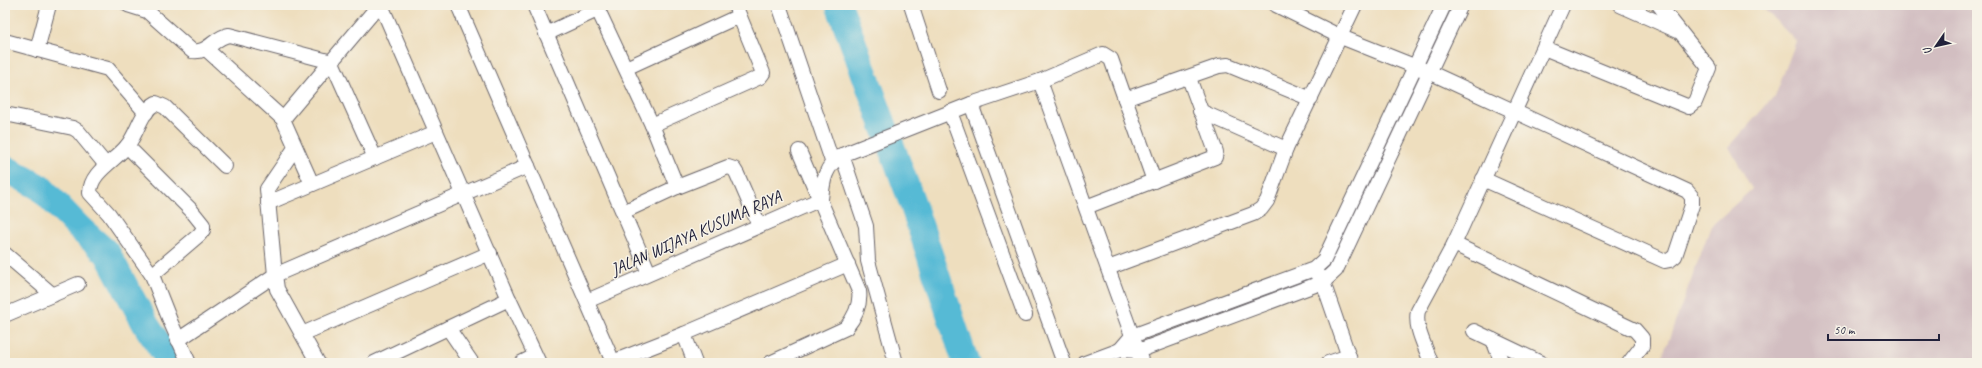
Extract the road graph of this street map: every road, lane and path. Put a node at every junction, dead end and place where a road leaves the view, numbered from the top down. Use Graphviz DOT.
graph roads {
  1 [pos="49,5"];
  2 [pos="128,5"];
  3 [pos="380,5"];
  4 [pos="458,5"];
  5 [pos="534,5"];
  6 [pos="778,5"];
  7 [pos="910,5"];
  8 [pos="1355,5"];
  9 [pos="1444,5"];
  10 [pos="1461,5"];
  11 [pos="1563,5"];
  12 [pos="1620,5"];
  13 [pos="1659,5"];
  14 [pos="1278,6"];
  15 [pos="737,10"];
  16 [pos="1678,31"];
  17 [pos="546,34"];
  18 [pos="1341,37"];
  19 [pos="5,41"];
  20 [pos="1544,48"];
  21 [pos="206,49"];
  22 [pos="37,50"];
  23 [pos="332,62"];
  24 [pos="626,68"];
  25 [pos="1423,70"];
  26 [pos="1189,78"];
  27 [pos="1040,81"];
  28 [pos="939,91"];
  29 [pos="1125,99"];
  30 [pos="1310,99"];
  31 [pos="971,104"];
  32 [pos="1200,111"];
  33 [pos="1513,111"];
  34 [pos="950,112"];
  35 [pos="146,113"];
  36 [pos="5,114"];
  37 [pos="283,119"];
  38 [pos="652,125"];
  39 [pos="436,132"];
  40 [pos="128,146"];
  41 [pos="295,148"];
  42 [pos="1286,150"];
  43 [pos="799,151"];
  44 [pos="375,158"];
  45 [pos="837,158"];
  46 [pos="106,165"];
  47 [pos="225,166"];
  48 [pos="528,166"];
  49 [pos="1484,179"];
  50 [pos="1154,181"];
  51 [pos="312,184"];
  52 [pos="676,187"];
  53 [pos="464,194"];
  54 [pos="821,199"];
  55 [pos="268,203"];
  56 [pos="1086,207"];
  57 [pos="623,212"];
  58 [pos="759,225"];
  59 [pos="1454,244"];
  60 [pos="490,253"];
  61 [pos="5,254"];
  62 [pos="848,264"];
  63 [pos="1108,268"];
  64 [pos="1314,268"];
  65 [pos="650,273"];
  66 [pos="152,275"];
  67 [pos="275,276"];
  68 [pos="1323,282"];
  69 [pos="78,284"];
  70 [pos="53,295"];
  71 [pos="509,299"];
  72 [pos="587,301"];
  73 [pos="5,315"];
  74 [pos="1025,315"];
  75 [pos="448,328"];
  76 [pos="1474,331"];
  77 [pos="302,334"];
  78 [pos="684,334"];
  79 [pos="1132,336"];
  80 [pos="178,340"];
  81 [pos="1493,340"];
  82 [pos="892,347"];
  83 [pos="1120,350"];
  84 [pos="1140,357"];
  85 [pos="393,359"];
  86 [pos="537,359"];
  87 [pos="1350,359"];
  88 [pos="612,362"];
  89 [pos="189,363"];
  90 [pos="318,363"];
  91 [pos="374,363"];
  92 [pos="472,363"];
  93 [pos="521,363"];
  94 [pos="695,363"];
  95 [pos="770,363"];
  96 [pos="896,363"];
  97 [pos="905,363"];
  98 [pos="1064,363"];
  99 [pos="1084,363"];
  100 [pos="1328,363"];
  101 [pos="1432,363"];
  102 [pos="1502,363"];
  103 [pos="1541,363"];
  104 [pos="1629,363"];
  1 -- 22 [label="street"];
  2 -- 21 [label="street"];
  3 -- 23 [label="street"];
  3 -- 39 [label="street"];
  4 -- 48 [label="street"];
  5 -- 17 [label="street"];
  6 -- 45 [label="street"];
  7 -- 28 [label="street"];
  8 -- 18 [label="street"];
  9 -- 25 [label="street"];
  10 -- 25 [label="street"];
  11 -- 20 [label="street"];
  12 -- 16 [label="street"];
  13 -- 16 [label="street"];
  14 -- 18 [label="street"];
  15 -- 24 [label="street"];
  15 -- 38 [label="street"];
  16 -- 20 [label="street"];
  17 -- 24 [label="street"];
  17 -- 57 [label="street"];
  18 -- 25 [label="street"];
  18 -- 30 [label="street"];
  19 -- 22 [label="street"];
  20 -- 33 [label="street"];
  21 -- 23 [label="street"];
  21 -- 37 [label="street"];
  22 -- 35 [label="street"];
  23 -- 37 [label="street"];
  23 -- 44 [label="street"];
  24 -- 38 [label="street"];
  25 -- 33 [label="street"];
  25 -- 64 [label="street"];
  25 -- 68 [label="street"];
  26 -- 29 [label="street"];
  26 -- 30 [label="street"];
  26 -- 32 [label="street"];
  27 -- 29 [label="street"];
  27 -- 31 [label="street"];
  27 -- 56 [label="street"];
  29 -- 50 [label="street"];
  30 -- 42 [label="street"];
  31 -- 34 [label="street"];
  31 -- 98 [label="street"];
  32 -- 42 [label="street"];
  32 -- 50 [label="street"];
  33 -- 49 [label="street"];
  33 -- 49 [label="street"];
  34 -- 45 [label="street"];
  34 -- 74 [label="street"];
  35 -- 40 [label="street"];
  35 -- 47 [label="street"];
  36 -- 46 [label="street"];
  37 -- 41 [label="street"];
  38 -- 52 [label="street"];
  39 -- 44 [label="street"];
  39 -- 53 [label="street"];
  40 -- 46 [label="street"];
  40 -- 66 [label="street"];
  41 -- 51 [label="street"];
  41 -- 55 [label="street"];
  42 -- 63 [label="street"];
  43 -- 54 [label="street"];
  44 -- 51 [label="street"];
  45 -- 54 [label="street"];
  45 -- 82 [label="street"];
  46 -- 66 [label="street"];
  48 -- 53 [label="street"];
  48 -- 72 [label="street"];
  49 -- 59 [label="street"];
  50 -- 56 [label="street"];
  51 -- 55 [label="street"];
  52 -- 57 [label="street"];
  52 -- 58 [label="street"];
  53 -- 60 [label="street"];
  53 -- 67 [label="street"];
  54 -- 58 [label="street, JALAN WIJAYA KUSUMA RAYA"];
  54 -- 62 [label="street"];
  55 -- 67 [label="street"];
  56 -- 63 [label="street"];
  57 -- 65 [label="street"];
  58 -- 65 [label="street, JALAN WIJAYA KUSUMA RAYA"];
  59 -- 101 [label="street"];
  59 -- 104 [label="street"];
  60 -- 71 [label="street"];
  60 -- 77 [label="street"];
  61 -- 70 [label="street"];
  62 -- 78 [label="street"];
  62 -- 95 [label="street"];
  63 -- 79 [label="street"];
  64 -- 68 [label="street"];
  64 -- 79 [label="street"];
  65 -- 72 [label="street, JALAN WIJAYA KUSUMA RAYA"];
  66 -- 80 [label="street"];
  67 -- 77 [label="street"];
  67 -- 80 [label="street"];
  68 -- 84 [label="street"];
  68 -- 87 [label="street"];
  69 -- 70 [label="street"];
  70 -- 73 [label="street"];
  71 -- 75 [label="street"];
  71 -- 86 [label="street"];
  72 -- 88 [label="street"];
  75 -- 85 [label="street"];
  75 -- 92 [label="street"];
  76 -- 81 [label="street"];
  77 -- 90 [label="street"];
  78 -- 88 [label="street"];
  78 -- 94 [label="street"];
  79 -- 83 [label="street"];
  79 -- 84 [label="street"];
  80 -- 89 [label="street"];
  81 -- 102 [label="street"];
  81 -- 103 [label="street"];
  82 -- 96 [label="street"];
  82 -- 97 [label="street"];
  83 -- 84 [label="street"];
  83 -- 99 [label="street"];
  85 -- 91 [label="street"];
  86 -- 93 [label="street"];
  87 -- 100 [label="street"];
}
